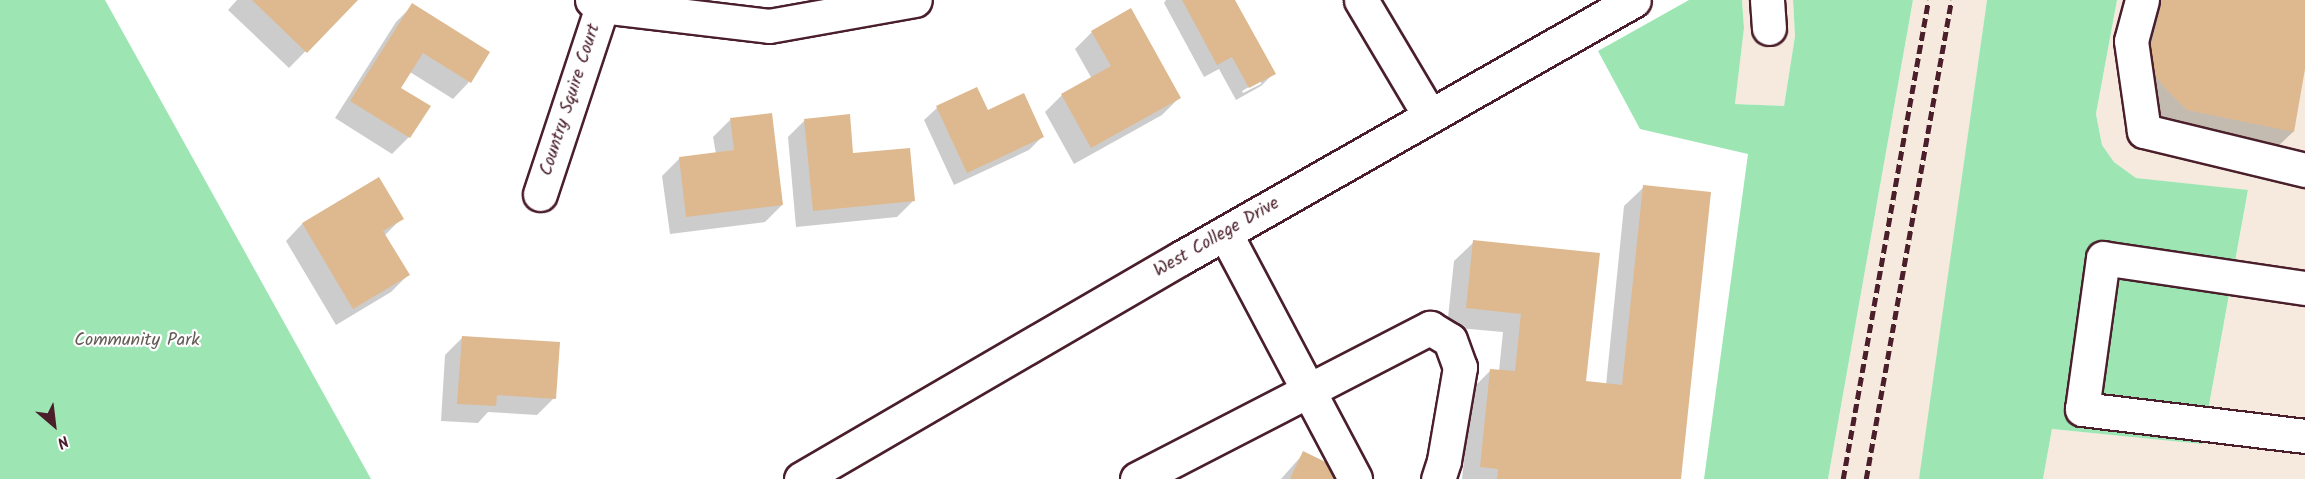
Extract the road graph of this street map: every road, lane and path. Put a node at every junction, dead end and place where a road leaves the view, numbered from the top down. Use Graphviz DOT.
graph roads {
  1 [pos="915,0"];
  2 [pos="1361,0"];
  3 [pos="1634,0"];
  4 [pos="2142,0"];
  5 [pos="597,3"];
  6 [pos="1430,116"];
  7 [pos="2305,170"];
  8 [pos="540,194"];
  9 [pos="1225,233"];
  10 [pos="2305,288"];
  11 [pos="1310,391"];
  12 [pos="2305,436"];
  13 [pos="801,479"];
  14 [pos="1137,479"];
  15 [pos="1355,479"];
  16 [pos="1438,479"];
  1 -- 5 [label="street"];
  2 -- 6 [label="street"];
  3 -- 6 [label="street, West College Drive"];
  4 -- 7 [label="street"];
  5 -- 8 [label="street, Country Squire Court"];
  6 -- 9 [label="street, West College Drive"];
  9 -- 11 [label="street"];
  9 -- 13 [label="street, West College Drive"];
  10 -- 12 [label="street"];
  11 -- 14 [label="street"];
  11 -- 15 [label="street"];
  11 -- 16 [label="street"];
}
